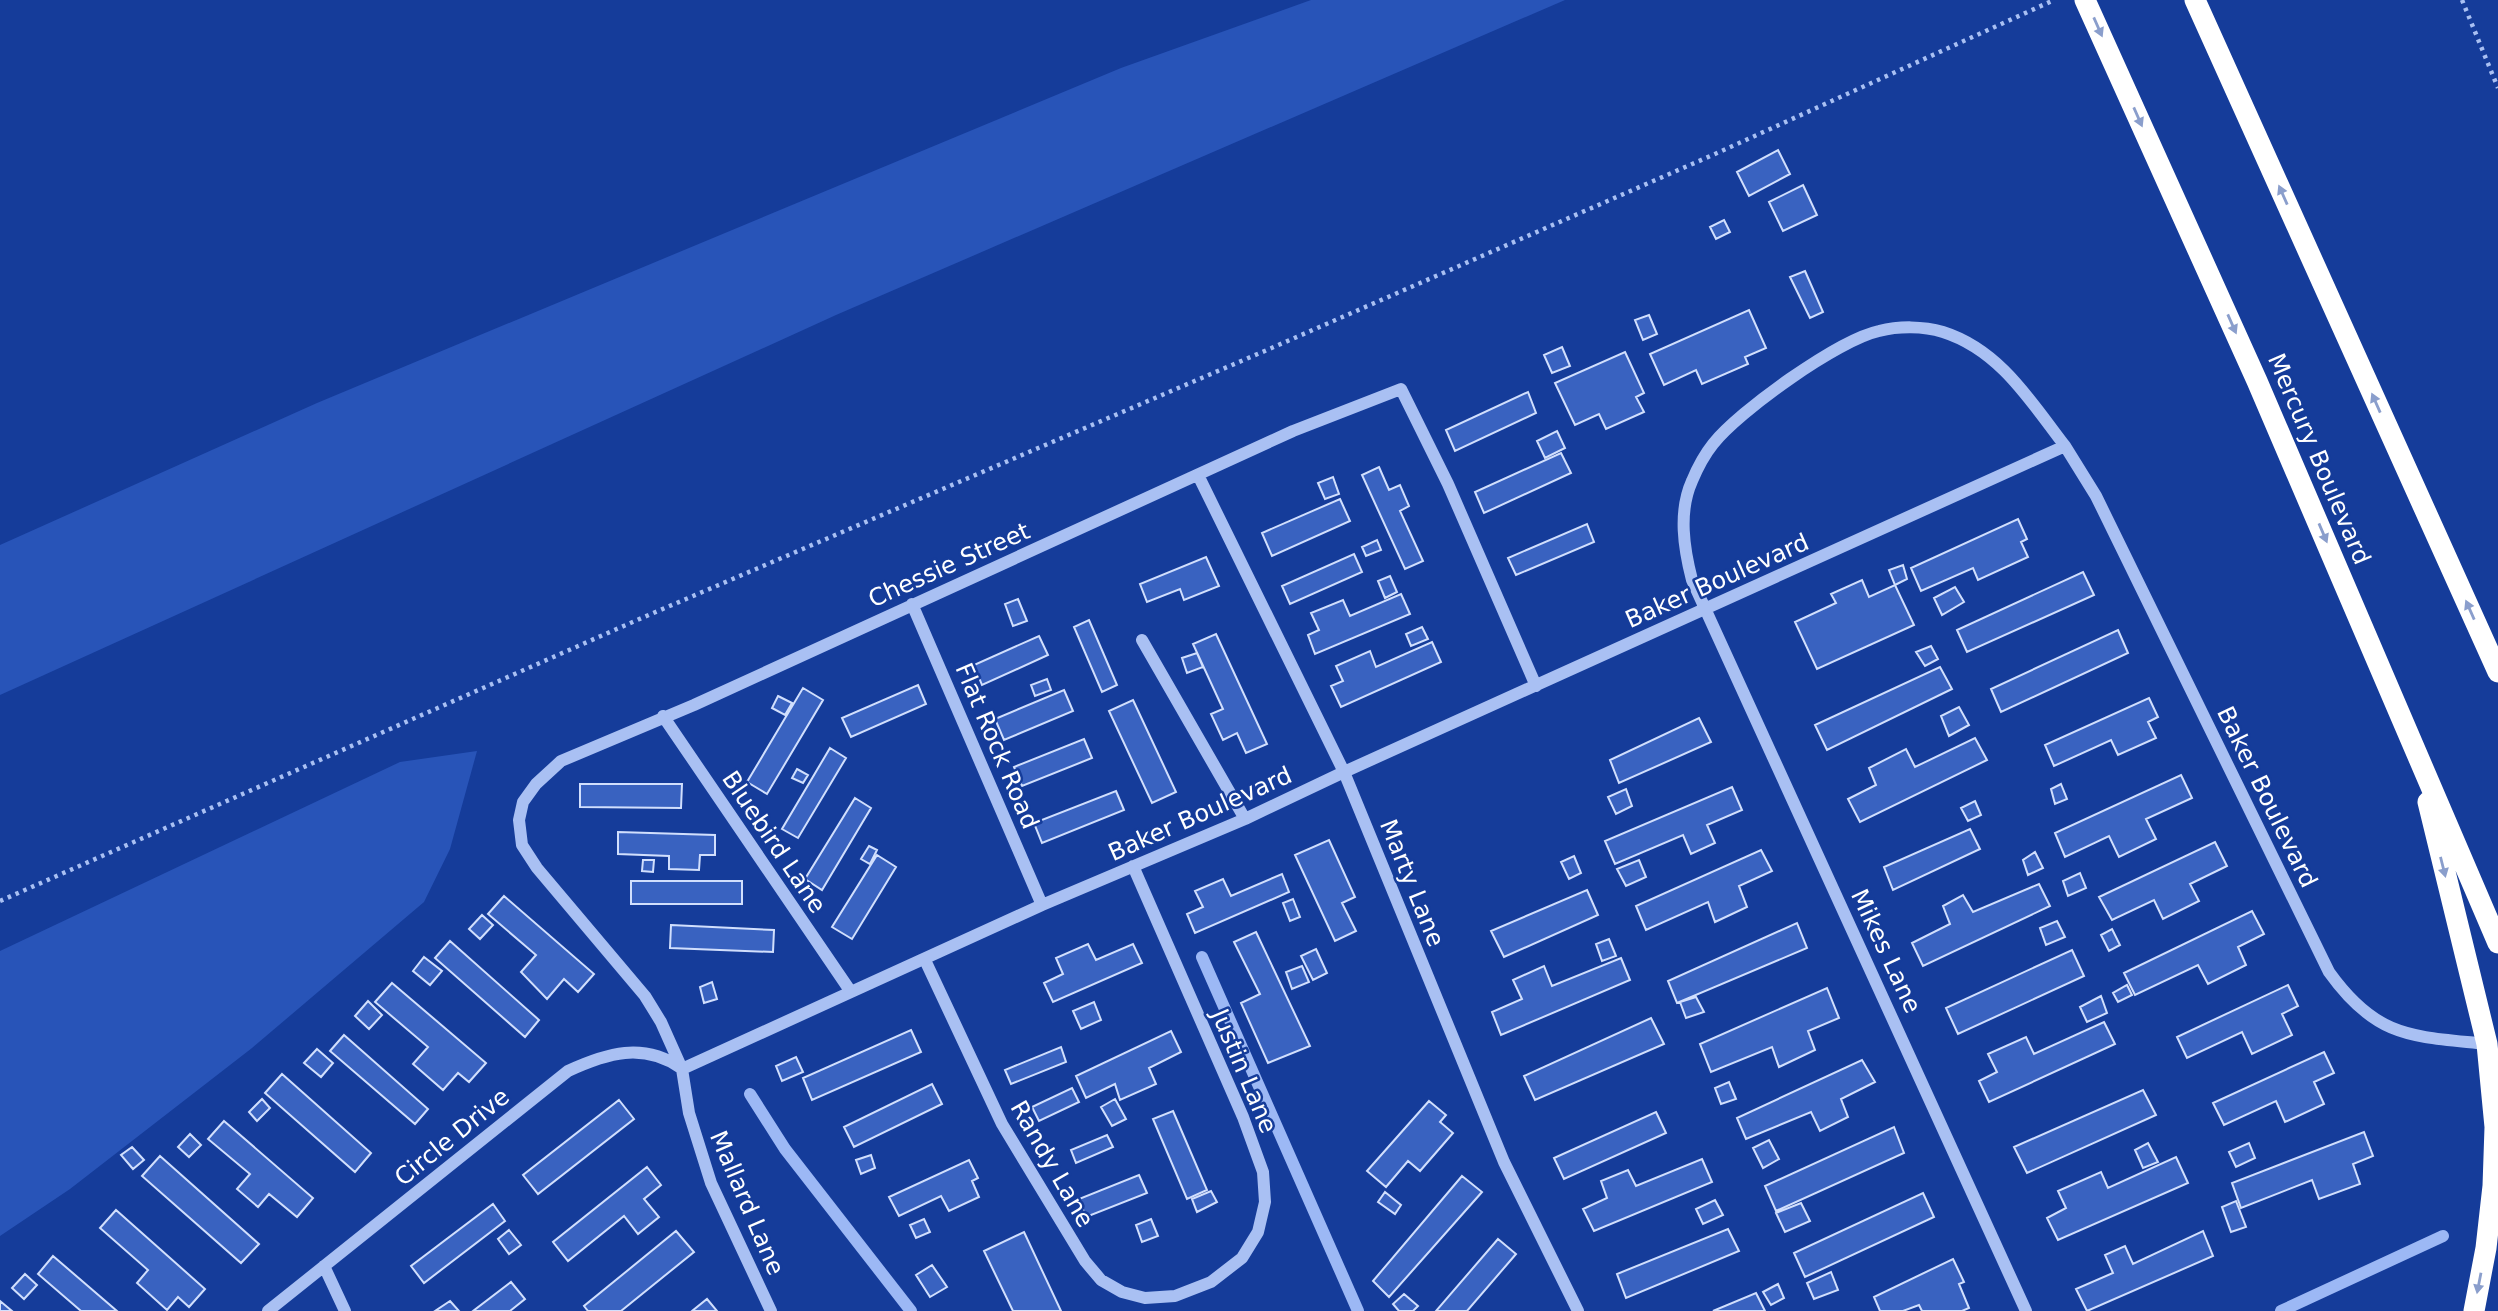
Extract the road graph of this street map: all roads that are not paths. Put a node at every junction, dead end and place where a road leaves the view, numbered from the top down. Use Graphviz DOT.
graph roads {
  1 [pos="2085,0"];
  2 [pos="2199,9"];
  3 [pos="2065,446"];
  4 [pos="1198,475"];
  5 [pos="912,604"];
  6 [pos="1706,609"];
  7 [pos="1142,640"];
  8 [pos="2498,672"];
  9 [pos="1536,686"];
  10 [pos="663,716"];
  11 [pos="2418,752"];
  12 [pos="1344,772"];
  13 [pos="1245,819"];
  14 [pos="1133,866"];
  15 [pos="1042,905"];
  16 [pos="2498,943"];
  17 [pos="925,960"];
  18 [pos="850,992"];
  19 [pos="2487,1044"];
  20 [pos="681,1069"];
  21 [pos="324,1266"];
  22 [pos="1211,1282"];
  23 [pos="268,1311"];
  24 [pos="345,1311"];
  25 [pos="771,1311"];
  26 [pos="1578,1311"];
  27 [pos="2026,1311"];
  28 [pos="2474,1311"];
  1 -- 11 [label="highway, Mercury Boulevard, one-way"];
  8 -- 2 [label="highway, one-way"];
  3 -- 6 [label="street, Baker Boulevard"];
  3 -- 6 [label="street, Mikes Lane"];
  3 -- 19 [label="street, Baker Boulevard"];
  4 -- 5 [label="street, Chessie Street"];
  4 -- 9 [label="street, Chessie Street"];
  4 -- 12 [label="street, Marty Lane"];
  5 -- 10 [label="street, Chessie Street"];
  5 -- 15 [label="street, Flat Rock Road"];
  6 -- 9 [label="street, Baker Boulevard"];
  6 -- 27 [label="street, Mikes Lane"];
  7 -- 13 [label="street"];
  9 -- 12 [label="street, Baker Boulevard"];
  10 -- 18 [label="street, Bluebird Lane"];
  10 -- 20 [label="street, Chessie Street"];
  11 -- 16 [label="highway, Mercury Boulevard"];
  11 -- 19 [label="highway, one-way"];
  12 -- 13 [label="street, Baker Boulevard"];
  12 -- 26 [label="street, Marty Lane"];
  13 -- 14 [label="street, Baker Boulevard"];
  14 -- 15 [label="street, Baker Boulevard"];
  14 -- 22 [label="street, Justin Lane"];
  15 -- 17 [label="street, Baker Boulevard"];
  17 -- 18 [label="street, Baker Boulevard"];
  17 -- 22 [label="street, Randy Lane"];
  18 -- 20 [label="street, Baker Boulevard"];
  19 -- 28 [label="highway, one-way"];
  20 -- 21 [label="street, Circle Drive"];
  20 -- 25 [label="street, Mallard Lane"];
  21 -- 23 [label="street, Circle Drive"];
  21 -- 24 [label="street"];
}
